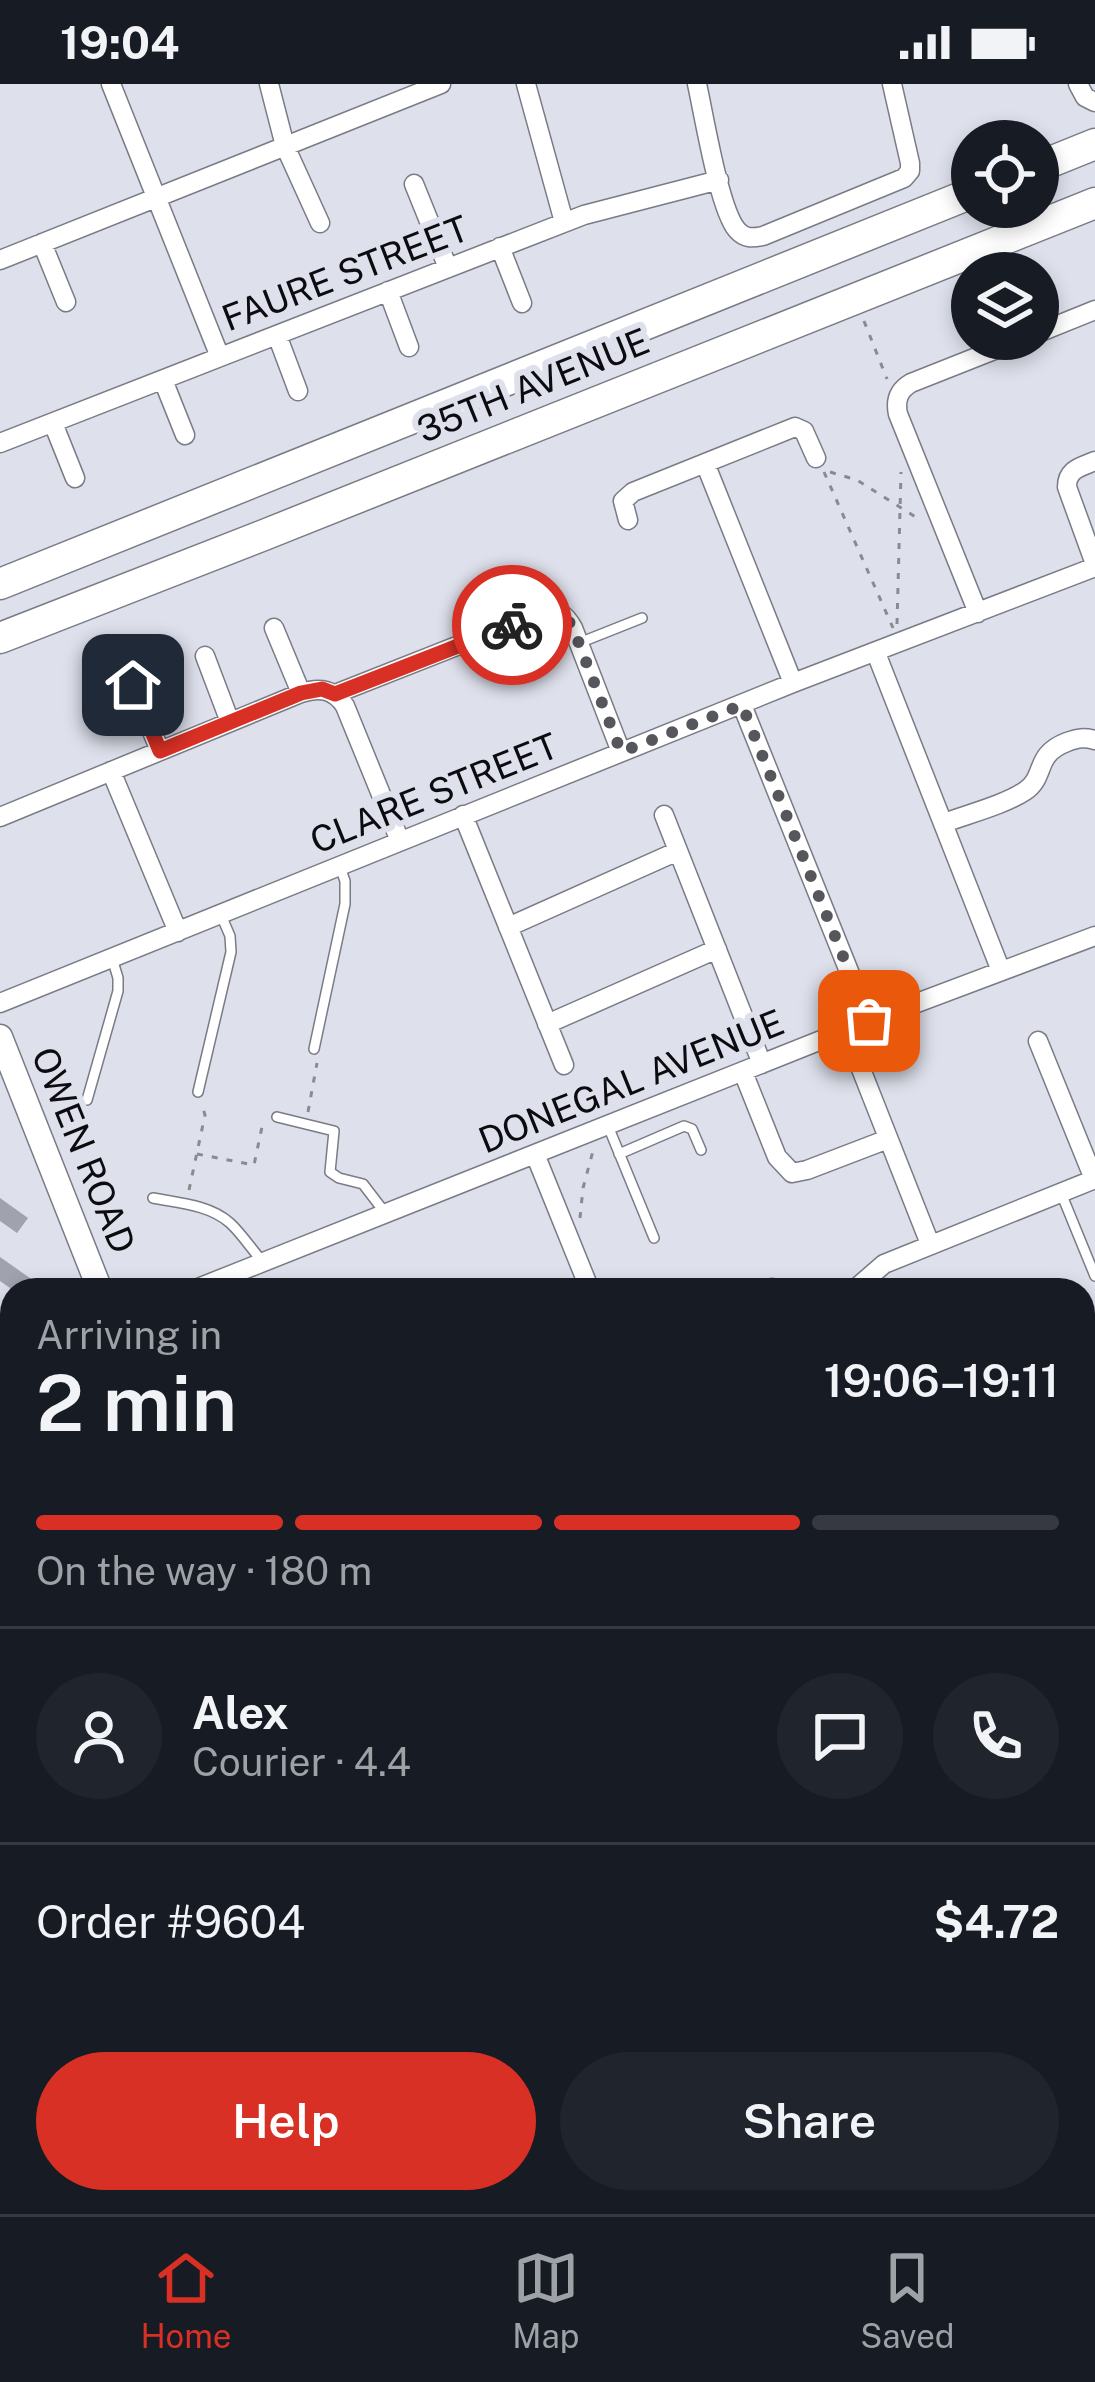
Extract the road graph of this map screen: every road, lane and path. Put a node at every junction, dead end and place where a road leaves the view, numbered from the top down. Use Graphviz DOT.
graph roads {
  1 [pos="111,84"];
  2 [pos="269,84"];
  3 [pos="441,84"];
  4 [pos="526,84"];
  5 [pos="698,84"];
  6 [pos="892,84"];
  7 [pos="1078,84"];
  8 [pos="1094,102"];
  9 [pos="1095,144"];
  10 [pos="285,146"];
  11 [pos="1059,159"];
  12 [pos="718,180"];
  13 [pos="414,184"];
  14 [pos="155,197"];
  15 [pos="951,201"];
  16 [pos="1095,203"];
  17 [pos="564,222"];
  18 [pos="320,223"];
  19 [pos="42,243"];
  20 [pos="500,247"];
  21 [pos="0,260"];
  22 [pos="448,268"];
  23 [pos="388,291"];
  24 [pos="66,302"];
  25 [pos="522,303"];
  26 [pos="1095,310"];
  27 [pos="862,315"];
  28 [pos="1059,325"];
  29 [pos="277,335"];
  30 [pos="409,347"];
  31 [pos="220,357"];
  32 [pos="969,360"];
  33 [pos="163,380"];
  34 [pos="890,386"];
  35 [pos="298,391"];
  36 [pos="53,423"];
  37 [pos="184,435"];
  38 [pos="0,443"];
  39 [pos="816,458"];
  40 [pos="902,459"];
  41 [pos="1095,461"];
  42 [pos="705,463"];
  43 [pos="75,478"];
  44 [pos="900,507"];
  45 [pos="628,520"];
  46 [pos="926,524"];
  47 [pos="1095,565"];
  48 [pos="0,584"];
  49 [pos="978,613"];
  50 [pos="642,618"];
  51 [pos="274,628"];
  52 [pos="0,638"];
  53 [pos="579,644"];
  54 [pos="876,653"];
  55 [pos="205,656"];
  56 [pos="794,683"];
  57 [pos="133,685"];
  58 [pos="301,693"];
  59 [pos="335,694"];
  60 [pos="742,705"];
  61 [pos="230,722"];
  62 [pos="1095,740"];
  63 [pos="160,751"];
  64 [pos="621,752"];
  65 [pos="111,771"];
  66 [pos="463,815"];
  67 [pos="664,815"];
  68 [pos="0,817"];
  69 [pos="944,823"];
  70 [pos="400,841"];
  71 [pos="678,851"];
  72 [pos="340,866"];
  73 [pos="221,914"];
  74 [pos="508,927"];
  75 [pos="178,932"];
  76 [pos="1095,936"];
  77 [pos="718,949"];
  78 [pos="112,958"];
  79 [pos="1001,971"];
  80 [pos="0,1003"];
  81 [pos="869,1021"];
  82 [pos="548,1024"];
  83 [pos="846,1031"];
  84 [pos="0,1037"];
  85 [pos="1038,1040"];
  86 [pos="314,1049"];
  87 [pos="762,1064"];
  88 [pos="564,1065"];
  89 [pos="742,1072"];
  90 [pos="199,1092"];
  91 [pos="87,1100"];
  92 [pos="277,1118"];
  93 [pos="305,1123"];
  94 [pos="602,1134"];
  95 [pos="888,1139"];
  96 [pos="701,1150"];
  97 [pos="196,1154"];
  98 [pos="536,1154"];
  99 [pos="619,1154"];
  100 [pos="1095,1179"];
  101 [pos="1060,1193"];
  102 [pos="153,1198"];
  103 [pos="186,1204"];
  104 [pos="386,1214"];
  105 [pos="580,1227"];
  106 [pos="654,1238"];
  107 [pos="930,1244"];
  108 [pos="263,1262"];
  109 [pos="1095,1276"];
  110 [pos="95,1278"];
  111 [pos="223,1278"];
  112 [pos="585,1278"];
  113 [pos="868,1278"];
  1 -- 14 [label="street"];
  2 -- 10 [label="street"];
  3 -- 10 [label="street"];
  4 -- 17 [label="street"];
  5 -- 12 [label="street"];
  6 -- 12 [label="street"];
  7 -- 8 [label="street"];
  9 -- 11 [label="main road"];
  10 -- 14 [label="street"];
  10 -- 18 [label="street"];
  12 -- 17 [label="street, FAURE STREET"];
  13 -- 22 [label="street"];
  14 -- 19 [label="street"];
  14 -- 31 [label="street"];
  15 -- 48 [label="main road, 35TH AVENUE"];
  16 -- 52 [label="main road, 35TH AVENUE"];
  17 -- 20 [label="street, FAURE STREET"];
  19 -- 21 [label="street"];
  19 -- 24 [label="street"];
  20 -- 22 [label="street, FAURE STREET"];
  20 -- 25 [label="street"];
  22 -- 23 [label="street, FAURE STREET"];
  23 -- 29 [label="street, FAURE STREET"];
  23 -- 30 [label="street"];
  26 -- 28 [label="street"];
  27 -- 34 [label="path"];
  29 -- 31 [label="street, FAURE STREET"];
  29 -- 35 [label="street"];
  31 -- 33 [label="street, FAURE STREET"];
  32 -- 49 [label="street"];
  33 -- 36 [label="street, FAURE STREET"];
  33 -- 37 [label="street"];
  36 -- 38 [label="street, FAURE STREET"];
  36 -- 43 [label="street"];
  39 -- 42 [label="street"];
  40 -- 44 [label="path"];
  41 -- 47 [label="street"];
  42 -- 45 [label="street"];
  42 -- 56 [label="street"];
  44 -- 44 [label="path"];
  44 -- 46 [label="path"];
  47 -- 49 [label="street, CLARE STREET"];
  49 -- 54 [label="street, CLARE STREET"];
  50 -- 53 [label="lane"];
  51 -- 58 [label="street"];
  53 -- 59 [label="street"];
  53 -- 64 [label="street"];
  54 -- 56 [label="street, CLARE STREET"];
  54 -- 69 [label="street"];
  55 -- 61 [label="street"];
  56 -- 60 [label="street, CLARE STREET"];
  57 -- 63 [label="street"];
  58 -- 59 [label="street"];
  58 -- 61 [label="street"];
  59 -- 70 [label="street"];
  60 -- 64 [label="street, CLARE STREET"];
  60 -- 81 [label="street"];
  61 -- 63 [label="street"];
  62 -- 69 [label="street"];
  63 -- 65 [label="street"];
  64 -- 66 [label="street, CLARE STREET"];
  65 -- 68 [label="street"];
  65 -- 75 [label="street"];
  66 -- 70 [label="street, CLARE STREET"];
  66 -- 74 [label="street"];
  67 -- 71 [label="street"];
  69 -- 79 [label="street"];
  70 -- 72 [label="street, CLARE STREET"];
  71 -- 74 [label="street"];
  71 -- 77 [label="street"];
  72 -- 73 [label="street, CLARE STREET"];
  72 -- 86 [label="lane"];
  73 -- 75 [label="street, CLARE STREET"];
  73 -- 90 [label="lane"];
  74 -- 82 [label="street"];
  75 -- 78 [label="street, CLARE STREET"];
  76 -- 79 [label="street, DONEGAL AVENUE"];
  77 -- 82 [label="street"];
  77 -- 87 [label="street"];
  78 -- 80 [label="street, CLARE STREET"];
  78 -- 91 [label="lane"];
  79 -- 81 [label="street, DONEGAL AVENUE"];
  81 -- 83 [label="street, DONEGAL AVENUE"];
  82 -- 88 [label="street"];
  83 -- 87 [label="street, DONEGAL AVENUE"];
  83 -- 95 [label="street"];
  84 -- 110 [label="street, OWEN ROAD"];
  85 -- 100 [label="street"];
  86 -- 93 [label="path"];
  87 -- 89 [label="street, DONEGAL AVENUE"];
  89 -- 94 [label="street, DONEGAL AVENUE"];
  89 -- 95 [label="street"];
  90 -- 97 [label="path"];
  92 -- 93 [label="lane"];
  92 -- 97 [label="path"];
  93 -- 104 [label="lane"];
  94 -- 98 [label="street, DONEGAL AVENUE"];
  94 -- 99 [label="lane"];
  94 -- 105 [label="path"];
  95 -- 107 [label="street"];
  96 -- 99 [label="lane"];
  97 -- 103 [label="path"];
  98 -- 104 [label="street, DONEGAL AVENUE"];
  98 -- 112 [label="street"];
  99 -- 106 [label="lane"];
  100 -- 101 [label="street"];
  101 -- 107 [label="street"];
  101 -- 109 [label="lane"];
  102 -- 103 [label="lane"];
  103 -- 108 [label="lane"];
  104 -- 108 [label="street, DONEGAL AVENUE"];
  107 -- 113 [label="street"];
  108 -- 111 [label="street, DONEGAL AVENUE"];
}
